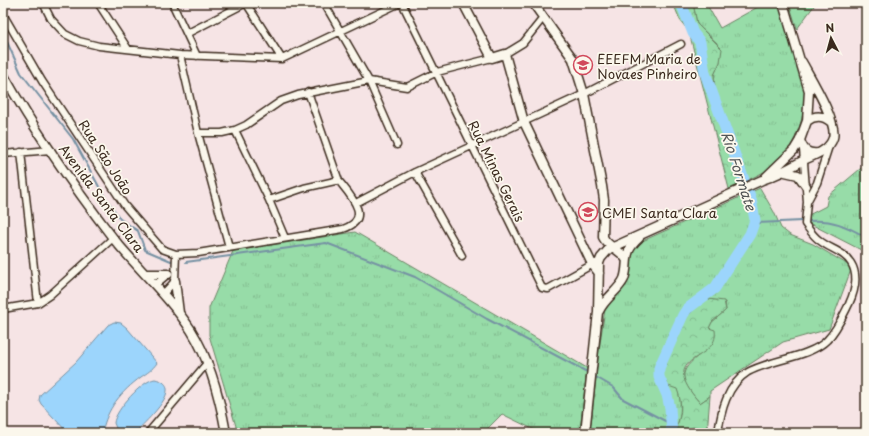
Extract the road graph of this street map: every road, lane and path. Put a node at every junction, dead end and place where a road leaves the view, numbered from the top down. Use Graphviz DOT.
graph roads {
  1 [pos="43,3"];
  2 [pos="98,3"];
  3 [pos="172,3"];
  4 [pos="246,3"];
  5 [pos="324,3"];
  6 [pos="401,3"];
  7 [pos="463,3"];
  8 [pos="533,3"];
  9 [pos="783,3"];
  10 [pos="3,14"];
  11 [pos="545,21"];
  12 [pos="339,32"];
  13 [pos="188,33"];
  14 [pos="681,44"];
  15 [pos="128,49"];
  16 [pos="505,54"];
  17 [pos="180,55"];
  18 [pos="197,56"];
  19 [pos="492,58"];
  20 [pos="282,59"];
  21 [pos="802,62"];
  22 [pos="437,72"];
  23 [pos="3,74"];
  24 [pos="369,81"];
  25 [pos="308,92"];
  26 [pos="584,94"];
  27 [pos="807,121"];
  28 [pos="524,122"];
  29 [pos="831,122"];
  30 [pos="235,130"];
  31 [pos="198,133"];
  32 [pos="833,139"];
  33 [pos="800,140"];
  34 [pos="397,145"];
  35 [pos="473,146"];
  36 [pos="803,149"];
  37 [pos="51,150"];
  38 [pos="21,152"];
  39 [pos="820,153"];
  40 [pos="3,154"];
  41 [pos="804,160"];
  42 [pos="415,172"];
  43 [pos="785,172"];
  44 [pos="762,180"];
  45 [pos="339,181"];
  46 [pos="806,186"];
  47 [pos="269,200"];
  48 [pos="807,202"];
  49 [pos="356,203"];
  50 [pos="644,234"];
  51 [pos="113,238"];
  52 [pos="285,238"];
  53 [pos="229,247"];
  54 [pos="613,247"];
  55 [pos="176,254"];
  56 [pos="462,256"];
  57 [pos="601,258"];
  58 [pos="626,259"];
  59 [pos="592,264"];
  60 [pos="176,269"];
  61 [pos="599,273"];
  62 [pos="145,274"];
  63 [pos="168,274"];
  64 [pos="176,281"];
  65 [pos="599,283"];
  66 [pos="155,285"];
  67 [pos="620,286"];
  68 [pos="163,294"];
  69 [pos="38,303"];
  70 [pos="3,309"];
  71 [pos="598,312"];
  72 [pos="179,314"];
  73 [pos="208,362"];
  74 [pos="148,433"];
  75 [pos="226,433"];
  76 [pos="585,433"];
  77 [pos="718,433"];
  1 -- 15 [label="street"];
  2 -- 15 [label="street"];
  3 -- 13 [label="street"];
  4 -- 13 [label="street"];
  4 -- 20 [label="street"];
  5 -- 12 [label="street"];
  6 -- 12 [label="street"];
  6 -- 22 [label="street, Rua Minas Gerais"];
  7 -- 19 [label="street"];
  8 -- 11 [label="street"];
  9 -- 21 [label="street"];
  10 -- 55 [label="street, Rua São João"];
  11 -- 16 [label="street"];
  11 -- 26 [label="street"];
  12 -- 20 [label="street"];
  12 -- 24 [label="street"];
  13 -- 18 [label="street"];
  14 -- 26 [label="street"];
  15 -- 17 [label="street"];
  16 -- 19 [label="street"];
  16 -- 28 [label="street"];
  17 -- 18 [label="street"];
  17 -- 31 [label="street"];
  18 -- 20 [label="street"];
  19 -- 22 [label="street"];
  21 -- 27 [label="street"];
  21 -- 29 [label="street"];
  22 -- 24 [label="street"];
  22 -- 35 [label="street, Rua Minas Gerais"];
  23 -- 37 [label="street, Avenida Santa Clara"];
  24 -- 25 [label="street"];
  24 -- 34 [label="street"];
  25 -- 30 [label="street"];
  25 -- 45 [label="street"];
  26 -- 28 [label="street"];
  26 -- 54 [label="street"];
  27 -- 29 [label="street"];
  27 -- 33 [label="street"];
  28 -- 35 [label="street"];
  28 -- 59 [label="street"];
  29 -- 32 [label="street"];
  30 -- 31 [label="street"];
  30 -- 47 [label="street"];
  31 -- 53 [label="street"];
  32 -- 39 [label="street"];
  32 -- 48 [label="street"];
  33 -- 36 [label="street"];
  33 -- 44 [label="street"];
  35 -- 42 [label="street"];
  35 -- 59 [label="street, Rua Minas Gerais"];
  36 -- 39 [label="street"];
  36 -- 41 [label="street"];
  37 -- 38 [label="street"];
  37 -- 51 [label="street, Avenida Santa Clara"];
  38 -- 40 [label="street"];
  38 -- 69 [label="street"];
  39 -- 41 [label="street"];
  41 -- 43 [label="street"];
  41 -- 46 [label="street"];
  42 -- 49 [label="street"];
  42 -- 56 [label="street"];
  43 -- 44 [label="street"];
  43 -- 46 [label="street"];
  44 -- 50 [label="street"];
  45 -- 47 [label="street"];
  45 -- 49 [label="street"];
  46 -- 48 [label="street"];
  47 -- 52 [label="street"];
  48 -- 77 [label="street"];
  49 -- 52 [label="street"];
  50 -- 54 [label="street"];
  50 -- 58 [label="street"];
  51 -- 62 [label="street, Avenida Santa Clara"];
  51 -- 69 [label="street"];
  52 -- 53 [label="street"];
  53 -- 55 [label="street"];
  54 -- 57 [label="street"];
  54 -- 58 [label="street"];
  55 -- 60 [label="street"];
  57 -- 59 [label="street, Rua Minas Gerais"];
  57 -- 61 [label="street"];
  58 -- 67 [label="street"];
  59 -- 61 [label="street"];
  60 -- 63 [label="street"];
  60 -- 64 [label="street"];
  61 -- 65 [label="street"];
  62 -- 63 [label="street"];
  62 -- 66 [label="street, Avenida Santa Clara"];
  63 -- 66 [label="street"];
  64 -- 68 [label="street"];
  64 -- 72 [label="street"];
  65 -- 67 [label="street"];
  65 -- 71 [label="street"];
  66 -- 68 [label="street, Avenida Santa Clara"];
  67 -- 71 [label="street"];
  68 -- 72 [label="street, Avenida Santa Clara"];
  69 -- 70 [label="street"];
  71 -- 76 [label="street"];
  72 -- 73 [label="street, Avenida Santa Clara"];
  73 -- 74 [label="street"];
  73 -- 75 [label="street, Avenida Santa Clara"];
}
